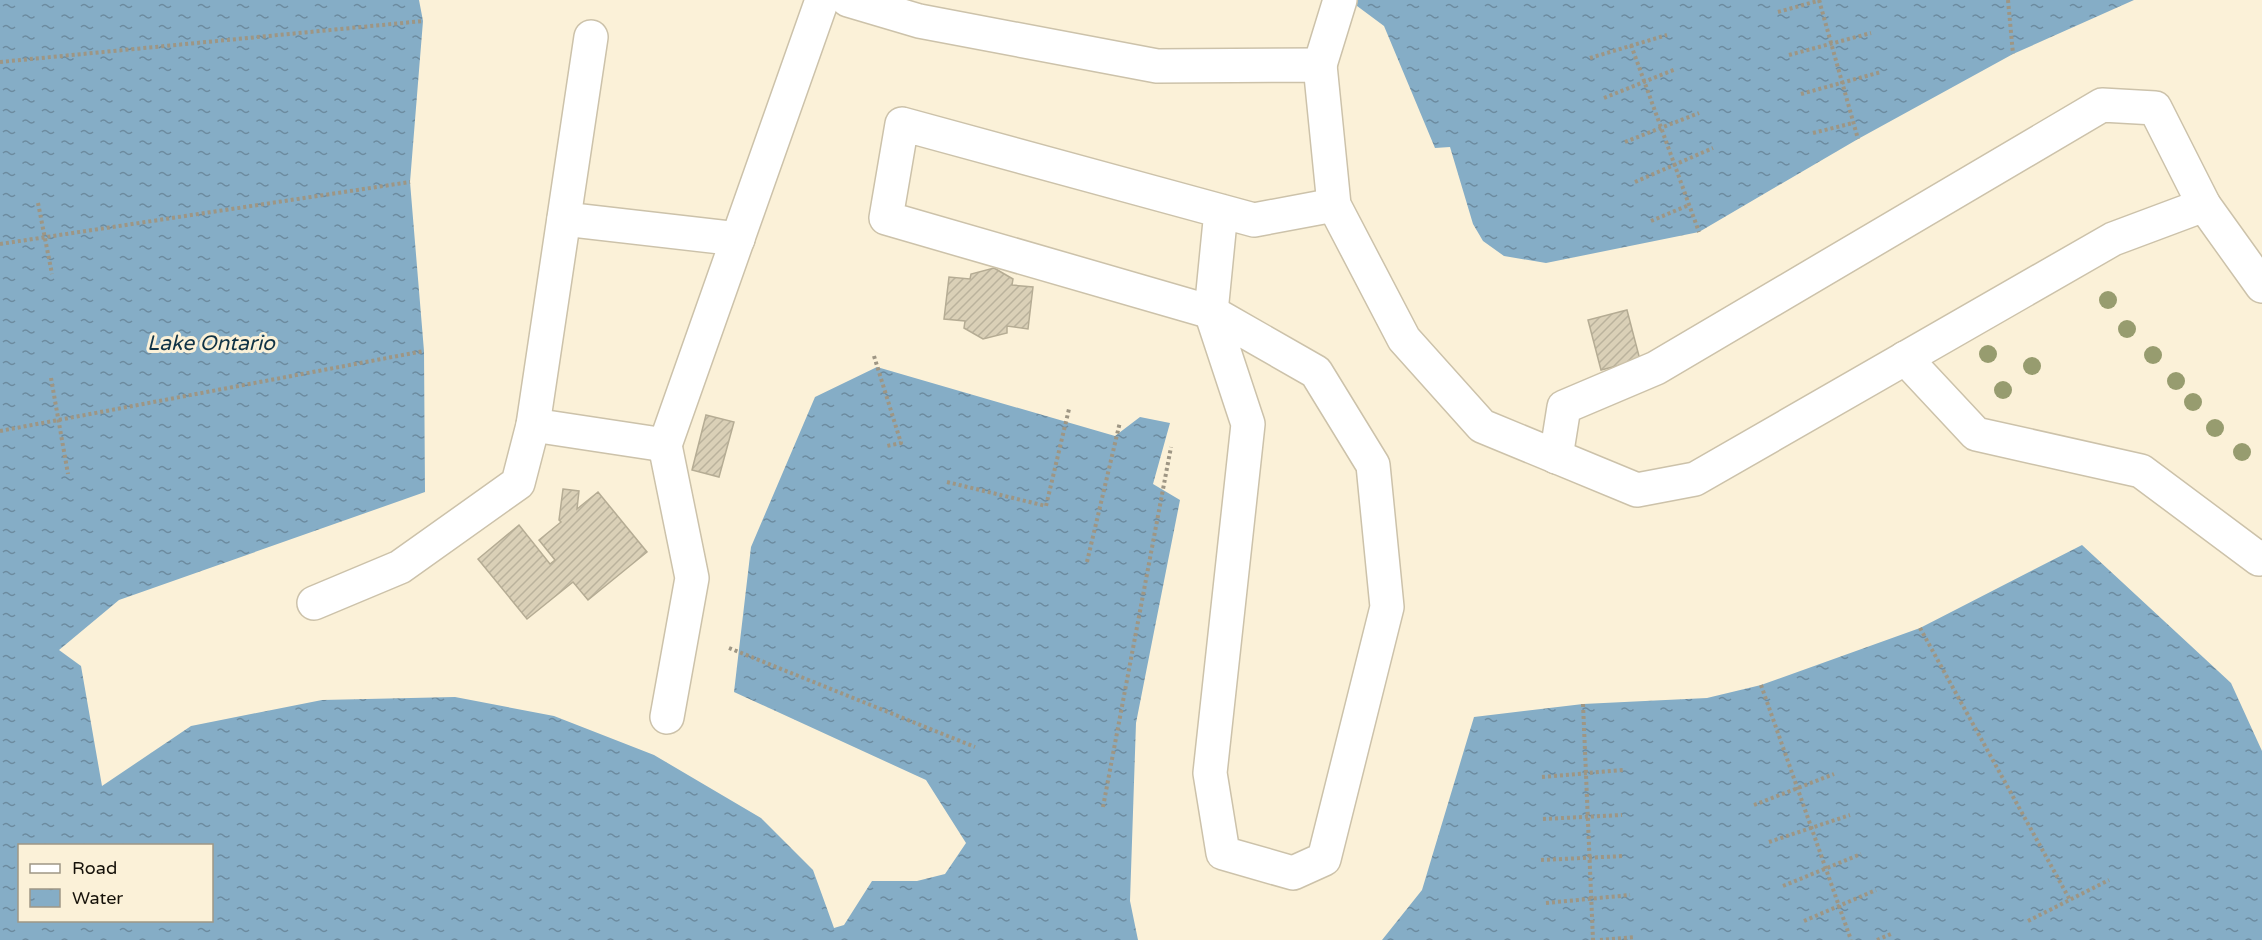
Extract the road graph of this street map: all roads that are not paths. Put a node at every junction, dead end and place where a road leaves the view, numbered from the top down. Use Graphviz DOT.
graph roads {
  1 [pos="822,0"];
  2 [pos="848,0"];
  3 [pos="1340,0"];
  4 [pos="591,37"];
  5 [pos="1320,65"];
  6 [pos="1334,205"];
  7 [pos="2204,205"];
  8 [pos="1221,211"];
  9 [pos="564,219"];
  10 [pos="738,239"];
  11 [pos="2262,286"];
  12 [pos="1211,312"];
  13 [pos="1905,358"];
  14 [pos="533,425"];
  15 [pos="665,445"];
  16 [pos="1556,457"];
  17 [pos="2262,557"];
  18 [pos="314,603"];
  19 [pos="667,717"];
  1 -- 10 [label="lane"];
  2 -- 5 [label="lane"];
  3 -- 5 [label="lane"];
  4 -- 9 [label="lane"];
  5 -- 6 [label="lane"];
  6 -- 8 [label="lane"];
  6 -- 16 [label="lane"];
  7 -- 11 [label="lane"];
  7 -- 13 [label="lane"];
  7 -- 16 [label="lane"];
  8 -- 12 [label="lane"];
  8 -- 12 [label="lane"];
  9 -- 10 [label="lane"];
  9 -- 14 [label="lane"];
  10 -- 15 [label="lane"];
  12 -- 12 [label="lane"];
  13 -- 16 [label="lane"];
  13 -- 17 [label="lane"];
  14 -- 15 [label="lane"];
  14 -- 18 [label="lane"];
  15 -- 19 [label="lane"];
}
